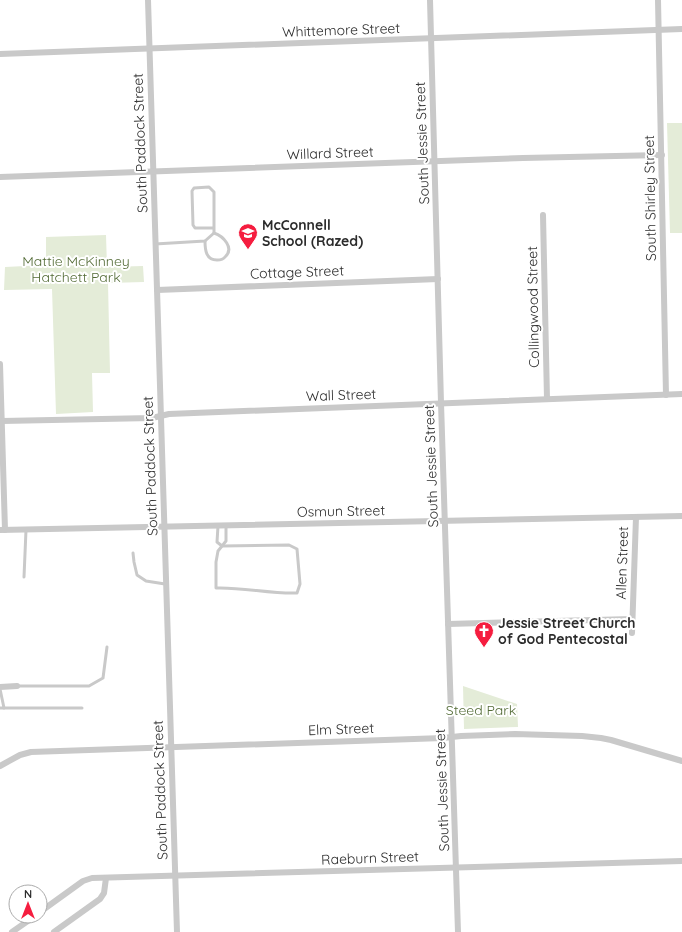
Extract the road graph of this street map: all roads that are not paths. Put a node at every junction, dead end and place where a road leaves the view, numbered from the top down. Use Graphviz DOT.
graph roads {
  1 [pos="148,0"];
  2 [pos="430,0"];
  3 [pos="658,0"];
  4 [pos="682,29"];
  5 [pos="659,30"];
  6 [pos="431,38"];
  7 [pos="149,49"];
  8 [pos="0,54"];
  9 [pos="662,155"];
  10 [pos="434,161"];
  11 [pos="153,171"];
  12 [pos="0,177"];
  13 [pos="543,215"];
  14 [pos="214,228"];
  15 [pos="214,233"];
  16 [pos="205,241"];
  17 [pos="155,244"];
  18 [pos="438,279"];
  19 [pos="156,290"];
  20 [pos="0,364"];
  21 [pos="682,394"];
  22 [pos="666,395"];
  23 [pos="547,399"];
  24 [pos="441,403"];
  25 [pos="160,416"];
  26 [pos="2,421"];
  27 [pos="682,516"];
  28 [pos="636,517"];
  29 [pos="445,521"];
  30 [pos="218,526"];
  31 [pos="226,526"];
  32 [pos="164,527"];
  33 [pos="3,530"];
  34 [pos="26,530"];
  35 [pos="222,546"];
  36 [pos="133,553"];
  37 [pos="24,577"];
  38 [pos="165,584"];
  39 [pos="632,619"];
  40 [pos="448,624"];
  41 [pos="632,633"];
  42 [pos="107,647"];
  43 [pos="17,686"];
  44 [pos="0,688"];
  45 [pos="2,708"];
  46 [pos="82,708"];
  47 [pos="452,737"];
  48 [pos="170,747"];
  49 [pos="682,761"];
  50 [pos="0,766"];
  51 [pos="682,861"];
  52 [pos="456,867"];
  53 [pos="174,876"];
  54 [pos="106,878"];
  55 [pos="48,906"];
  56 [pos="24,924"];
  57 [pos="12,932"];
  58 [pos="54,932"];
  59 [pos="176,932"];
  60 [pos="458,932"];
  1 -- 7 [label="street, South Paddock Street"];
  2 -- 6 [label="street, South Jessie Street"];
  3 -- 5 [label="street, South Shirley Street"];
  4 -- 5 [label="street, Whittemore Street"];
  5 -- 6 [label="street, Whittemore Street"];
  5 -- 9 [label="street, South Shirley Street"];
  6 -- 7 [label="street, Whittemore Street"];
  6 -- 10 [label="street, South Jessie Street"];
  7 -- 8 [label="street, Whittemore Street"];
  7 -- 11 [label="street, South Paddock Street"];
  9 -- 10 [label="street, Willard Street"];
  9 -- 22 [label="street, South Shirley Street"];
  10 -- 11 [label="street, Willard Street"];
  10 -- 18 [label="street, South Jessie Street"];
  11 -- 12 [label="street, Willard Street"];
  11 -- 17 [label="street, South Paddock Street"];
  13 -- 23 [label="street, Collingwood Street"];
  14 -- 14 [label="lane"];
  14 -- 15 [label="lane"];
  15 -- 16 [label="lane"];
  15 -- 16 [label="lane"];
  16 -- 17 [label="lane"];
  17 -- 19 [label="street, South Paddock Street"];
  18 -- 19 [label="street, Cottage Street"];
  18 -- 24 [label="street, South Jessie Street"];
  19 -- 25 [label="street, South Paddock Street"];
  20 -- 26 [label="street"];
  21 -- 22 [label="street, Wall Street"];
  22 -- 23 [label="street, Wall Street"];
  23 -- 24 [label="street, Wall Street"];
  24 -- 25 [label="street, Wall Street"];
  24 -- 29 [label="street, South Jessie Street"];
  25 -- 26 [label="street, Wall Street"];
  25 -- 32 [label="street, South Paddock Street"];
  26 -- 33 [label="street"];
  27 -- 28 [label="street, Osmun Street"];
  28 -- 29 [label="street, Osmun Street"];
  28 -- 39 [label="street, Allen Street"];
  29 -- 31 [label="street, Osmun Street"];
  29 -- 40 [label="street, South Jessie Street"];
  30 -- 31 [label="street, Osmun Street"];
  30 -- 32 [label="street, Osmun Street"];
  30 -- 35 [label="lane"];
  31 -- 35 [label="lane"];
  32 -- 34 [label="street, Osmun Street"];
  32 -- 38 [label="street, South Paddock Street"];
  33 -- 34 [label="street, Osmun Street"];
  34 -- 37 [label="lane"];
  35 -- 35 [label="lane"];
  36 -- 38 [label="lane"];
  38 -- 48 [label="street, South Paddock Street"];
  39 -- 40 [label="street"];
  39 -- 41 [label="street, Allen Street"];
  40 -- 47 [label="street, South Jessie Street"];
  42 -- 43 [label="lane"];
  43 -- 44 [label="street"];
  44 -- 45 [label="lane"];
  45 -- 46 [label="lane"];
  47 -- 48 [label="street, Elm Street"];
  47 -- 49 [label="street, Elm Street"];
  47 -- 52 [label="street, South Jessie Street"];
  48 -- 50 [label="street, Elm Street"];
  48 -- 53 [label="street, South Paddock Street"];
  51 -- 52 [label="street, Raeburn Street"];
  52 -- 53 [label="street, Raeburn Street"];
  52 -- 60 [label="street, South Jessie Street"];
  53 -- 54 [label="street, Raeburn Street"];
  53 -- 59 [label="street, South Paddock Street"];
  54 -- 55 [label="street, Raeburn Street"];
  54 -- 58 [label="street"];
  56 -- 57 [label="street"];
}
